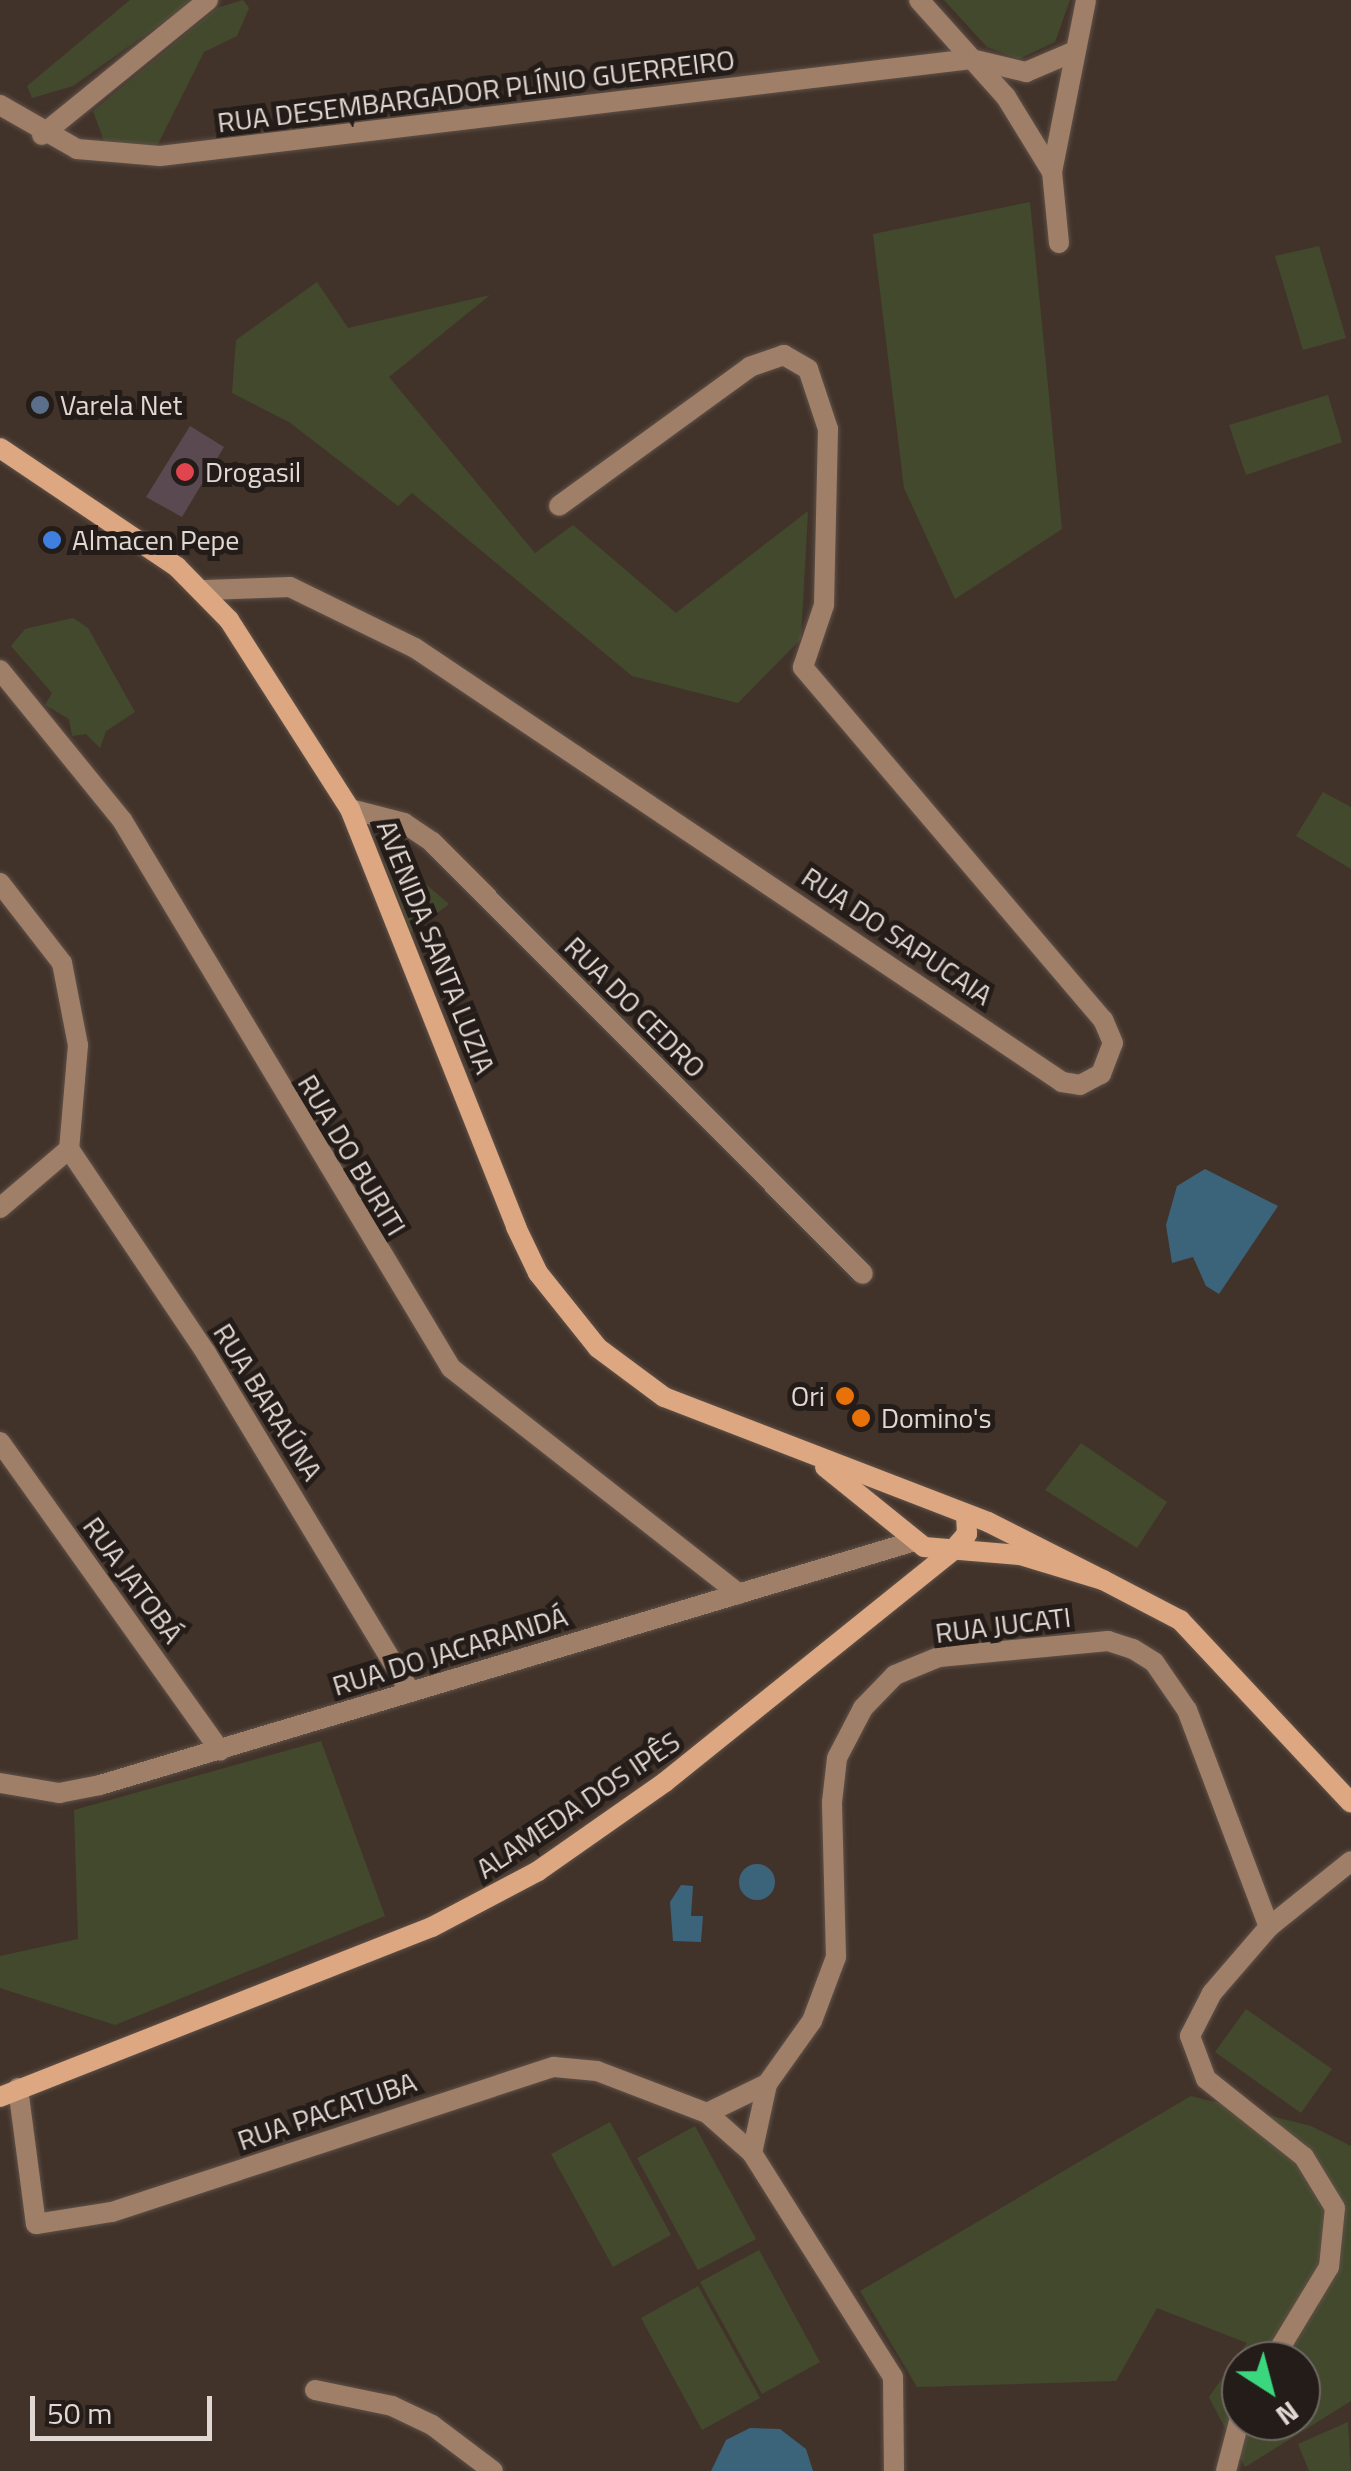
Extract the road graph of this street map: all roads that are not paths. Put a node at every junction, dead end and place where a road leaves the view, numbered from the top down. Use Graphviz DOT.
graph roads {
  1 [pos="208,0"];
  2 [pos="919,0"];
  3 [pos="1086,0"];
  4 [pos="1073,52"];
  5 [pos="971,59"];
  6 [pos="0,106"];
  7 [pos="42,135"];
  8 [pos="1052,172"];
  9 [pos="1058,242"];
  10 [pos="0,448"];
  11 [pos="558,506"];
  12 [pos="206,590"];
  13 [pos="0,670"];
  14 [pos="350,810"];
  15 [pos="0,884"];
  16 [pos="69,1149"];
  17 [pos="0,1208"];
  18 [pos="863,1274"];
  19 [pos="0,1442"];
  20 [pos="806,1455"];
  21 [pos="914,1493"];
  22 [pos="966,1514"];
  23 [pos="896,1522"];
  24 [pos="914,1541"];
  25 [pos="952,1551"];
  26 [pos="1103,1580"];
  27 [pos="739,1594"];
  28 [pos="409,1690"];
  29 [pos="220,1750"];
  30 [pos="0,1783"];
  31 [pos="1351,1803"];
  32 [pos="1351,1861"];
  33 [pos="1268,1927"];
  34 [pos="767,2084"];
  35 [pos="6,2090"];
  36 [pos="707,2114"];
  37 [pos="752,2153"];
  38 [pos="1284,2341"];
  39 [pos="316,2390"];
  40 [pos="1234,2441"];
  41 [pos="493,2471"];
  42 [pos="894,2471"];
  43 [pos="1226,2471"];
  1 -- 7 [label="street"];
  2 -- 5 [label="street"];
  3 -- 4 [label="street"];
  4 -- 5 [label="street"];
  4 -- 8 [label="street"];
  5 -- 7 [label="street, RUA DESEMBARGADOR PLÍNIO GUERREIRO"];
  5 -- 8 [label="street"];
  6 -- 7 [label="street, RUA DESEMBARGADOR PLÍNIO GUERREIRO"];
  8 -- 9 [label="street"];
  10 -- 12 [label="street, AVENIDA SANTA LUZIA"];
  11 -- 12 [label="street, RUA DO SAPUCAIA"];
  12 -- 14 [label="street, AVENIDA SANTA LUZIA"];
  13 -- 27 [label="street, RUA DO BURITI"];
  14 -- 18 [label="street, RUA DO CEDRO"];
  14 -- 20 [label="street, AVENIDA SANTA LUZIA"];
  15 -- 16 [label="street"];
  16 -- 17 [label="street"];
  16 -- 28 [label="street, RUA BARAÚNA"];
  19 -- 29 [label="street, RUA JATOBÁ"];
  20 -- 21 [label="street, AVENIDA SANTA LUZIA"];
  20 -- 23 [label="street, AVENIDA SANTA LUZIA"];
  21 -- 22 [label="street, AVENIDA SANTA LUZIA"];
  21 -- 23 [label="street"];
  22 -- 25 [label="street"];
  22 -- 26 [label="street, AVENIDA SANTA LUZIA"];
  23 -- 24 [label="street, AVENIDA SANTA LUZIA"];
  24 -- 25 [label="street, AVENIDA SANTA LUZIA"];
  24 -- 27 [label="street, RUA DO JACARANDÁ"];
  25 -- 26 [label="street, AVENIDA SANTA LUZIA"];
  25 -- 35 [label="street, ALAMEDA DOS IPÊS"];
  26 -- 31 [label="street, AVENIDA SANTA LUZIA"];
  27 -- 28 [label="street, RUA DO JACARANDÁ"];
  28 -- 29 [label="street, RUA DO JACARANDÁ"];
  29 -- 30 [label="street, RUA DO JACARANDÁ"];
  32 -- 33 [label="street"];
  33 -- 34 [label="street, RUA JUCATI"];
  33 -- 38 [label="street"];
  34 -- 36 [label="street, RUA JUCATI"];
  34 -- 37 [label="street, RUA JUCATI"];
  35 -- 36 [label="street, RUA PACATUBA"];
  36 -- 37 [label="street, RUA PACATUBA"];
  37 -- 42 [label="street"];
  39 -- 41 [label="street"];
  40 -- 43 [label="street"];
}
